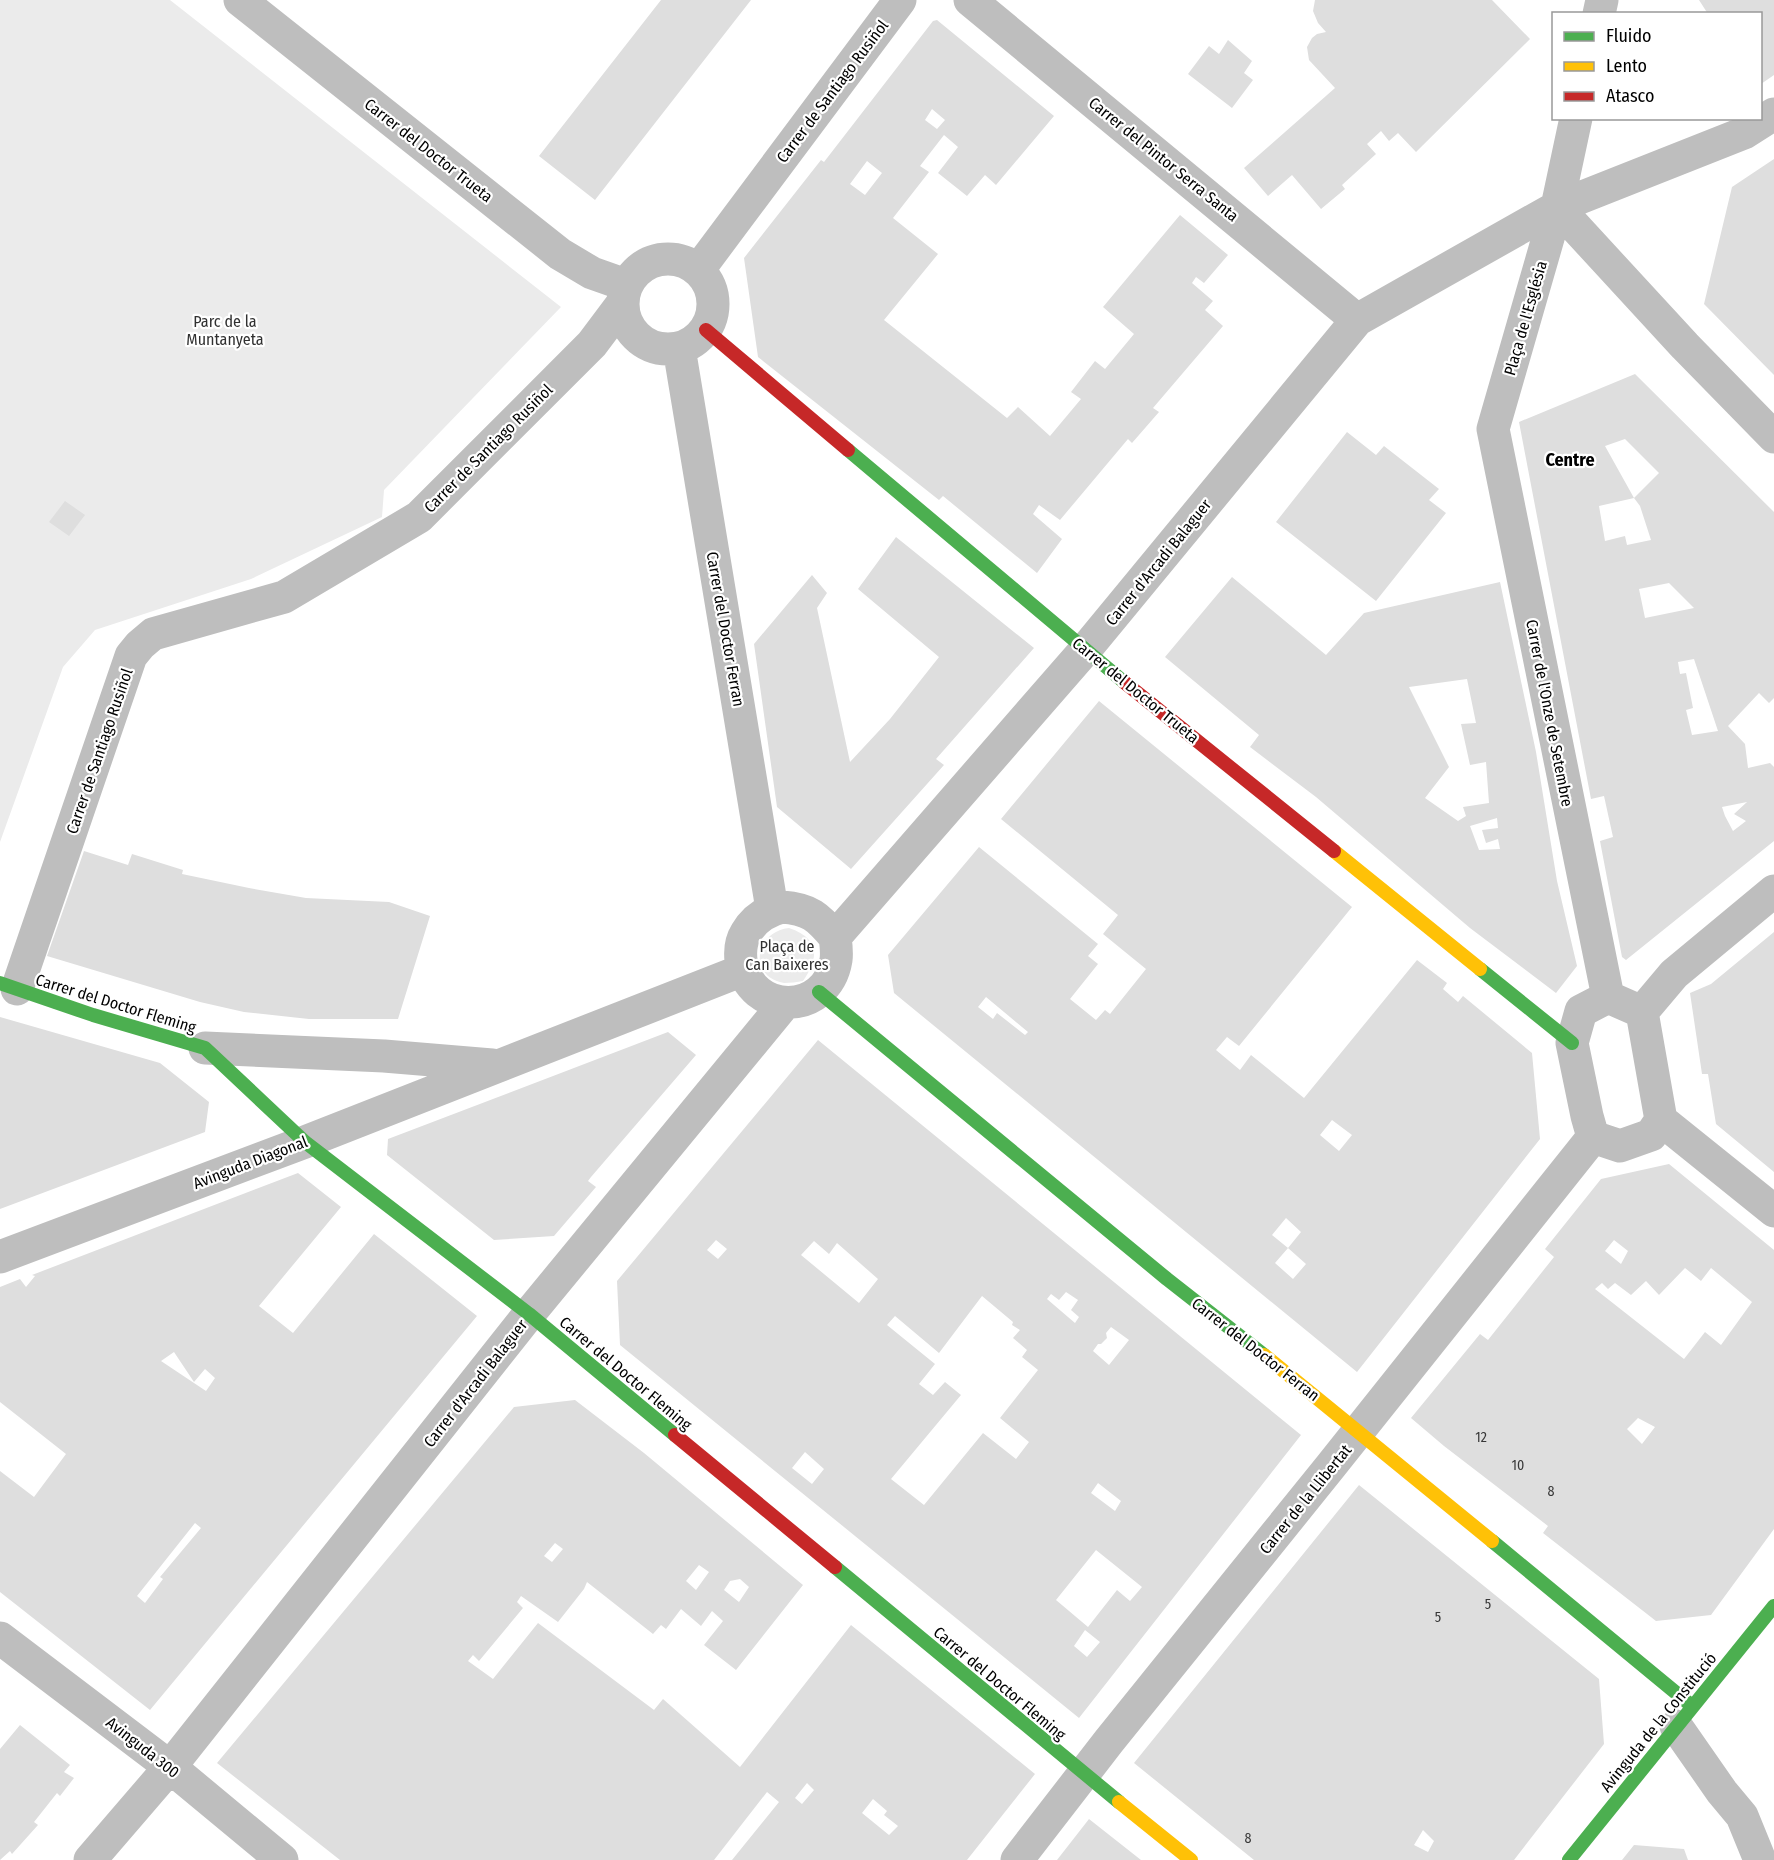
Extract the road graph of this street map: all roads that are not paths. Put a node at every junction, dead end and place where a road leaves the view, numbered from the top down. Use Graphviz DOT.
graph roads {
  1 [pos="240,0"];
  2 [pos="900,0"];
  3 [pos="970,0"];
  4 [pos="1774,114"];
  5 [pos="1576,120"];
  6 [pos="1557,207"];
  7 [pos="699,269"];
  8 [pos="624,295"];
  9 [pos="1357,320"];
  10 [pos="706,330"];
  11 [pos="679,348"];
  12 [pos="1493,429"];
  13 [pos="1774,437"];
  14 [pos="1085,650"];
  15 [pos="1774,891"];
  16 [pos="772,909"];
  17 [pos="836,937"];
  18 [pos="742,970"];
  19 [pos="9,986"];
  20 [pos="819,992"];
  21 [pos="1608,997"];
  22 [pos="785,1003"];
  23 [pos="1642,1012"];
  24 [pos="1572,1043"];
  25 [pos="205,1048"];
  26 [pos="500,1065"];
  27 [pos="1661,1120"];
  28 [pos="1593,1137"];
  29 [pos="305,1142"];
  30 [pos="1774,1211"];
  31 [pos="0,1257"];
  32 [pos="529,1314"];
  33 [pos="1359,1431"];
  34 [pos="1774,1606"];
  35 [pos="0,1638"];
  36 [pos="1684,1716"];
  37 [pos="171,1767"];
  38 [pos="1083,1774"];
  39 [pos="90,1860"];
  40 [pos="282,1860"];
  41 [pos="1017,1860"];
  42 [pos="1191,1860"];
  43 [pos="1569,1860"];
  44 [pos="1760,1860"];
  1 -- 8 [label="street, Carrer del Doctor Trueta"];
  2 -- 7 [label="street, Carrer de Santiago Rusiñol"];
  3 -- 9 [label="street, Carrer del Pintor Serra Santa"];
  4 -- 6 [label="street"];
  5 -- 6 [label="street, Plaça de l'Església"];
  6 -- 9 [label="street"];
  6 -- 12 [label="street, Plaça de l'Església"];
  6 -- 13 [label="street"];
  7 -- 8 [label="street"];
  7 -- 10 [label="street"];
  8 -- 11 [label="street"];
  8 -- 19 [label="street, Carrer de Santiago Rusiñol"];
  9 -- 14 [label="street, Carrer d'Arcadi Balaguer"];
  10 -- 11 [label="street"];
  10 -- 14 [label="street, Carrer del Doctor Trueta"];
  11 -- 16 [label="street, Carrer del Doctor Ferran"];
  12 -- 21 [label="street, Carrer de l'Onze de Setembre"];
  14 -- 17 [label="street, Carrer d'Arcadi Balaguer"];
  14 -- 24 [label="street, Carrer del Doctor Trueta"];
  15 -- 23 [label="street"];
  16 -- 17 [label="street"];
  16 -- 18 [label="street"];
  17 -- 20 [label="street"];
  18 -- 22 [label="street"];
  18 -- 26 [label="street, Avinguda Diagonal"];
  19 -- 25 [label="street, Carrer del Doctor Fleming"];
  20 -- 22 [label="street"];
  20 -- 33 [label="street, Carrer del Doctor Ferran"];
  21 -- 23 [label="street"];
  21 -- 24 [label="street"];
  22 -- 32 [label="street, Carrer d'Arcadi Balaguer"];
  23 -- 27 [label="street"];
  24 -- 28 [label="street"];
  25 -- 26 [label="street, Avinguda Diagonal"];
  25 -- 29 [label="street, Carrer del Doctor Fleming"];
  26 -- 29 [label="street, Avinguda Diagonal"];
  27 -- 28 [label="street"];
  27 -- 30 [label="street"];
  28 -- 33 [label="street, Carrer de la Llibertat"];
  29 -- 31 [label="street, Avinguda Diagonal"];
  29 -- 32 [label="street, Carrer del Doctor Fleming"];
  32 -- 37 [label="street, Carrer d'Arcadi Balaguer"];
  32 -- 38 [label="street, Carrer del Doctor Fleming"];
  33 -- 36 [label="street, Carrer del Doctor Ferran"];
  33 -- 38 [label="street, Carrer de la Llibertat"];
  34 -- 36 [label="street, Avinguda de la Constitució"];
  35 -- 37 [label="street, Avinguda 300"];
  36 -- 43 [label="street, Avinguda de la Constitució"];
  36 -- 44 [label="street"];
  37 -- 39 [label="street, Carrer d'Arcadi Balaguer"];
  37 -- 40 [label="street, Avinguda 300"];
  38 -- 41 [label="street, Carrer de la Llibertat"];
  38 -- 42 [label="street, Carrer del Doctor Fleming"];
}
